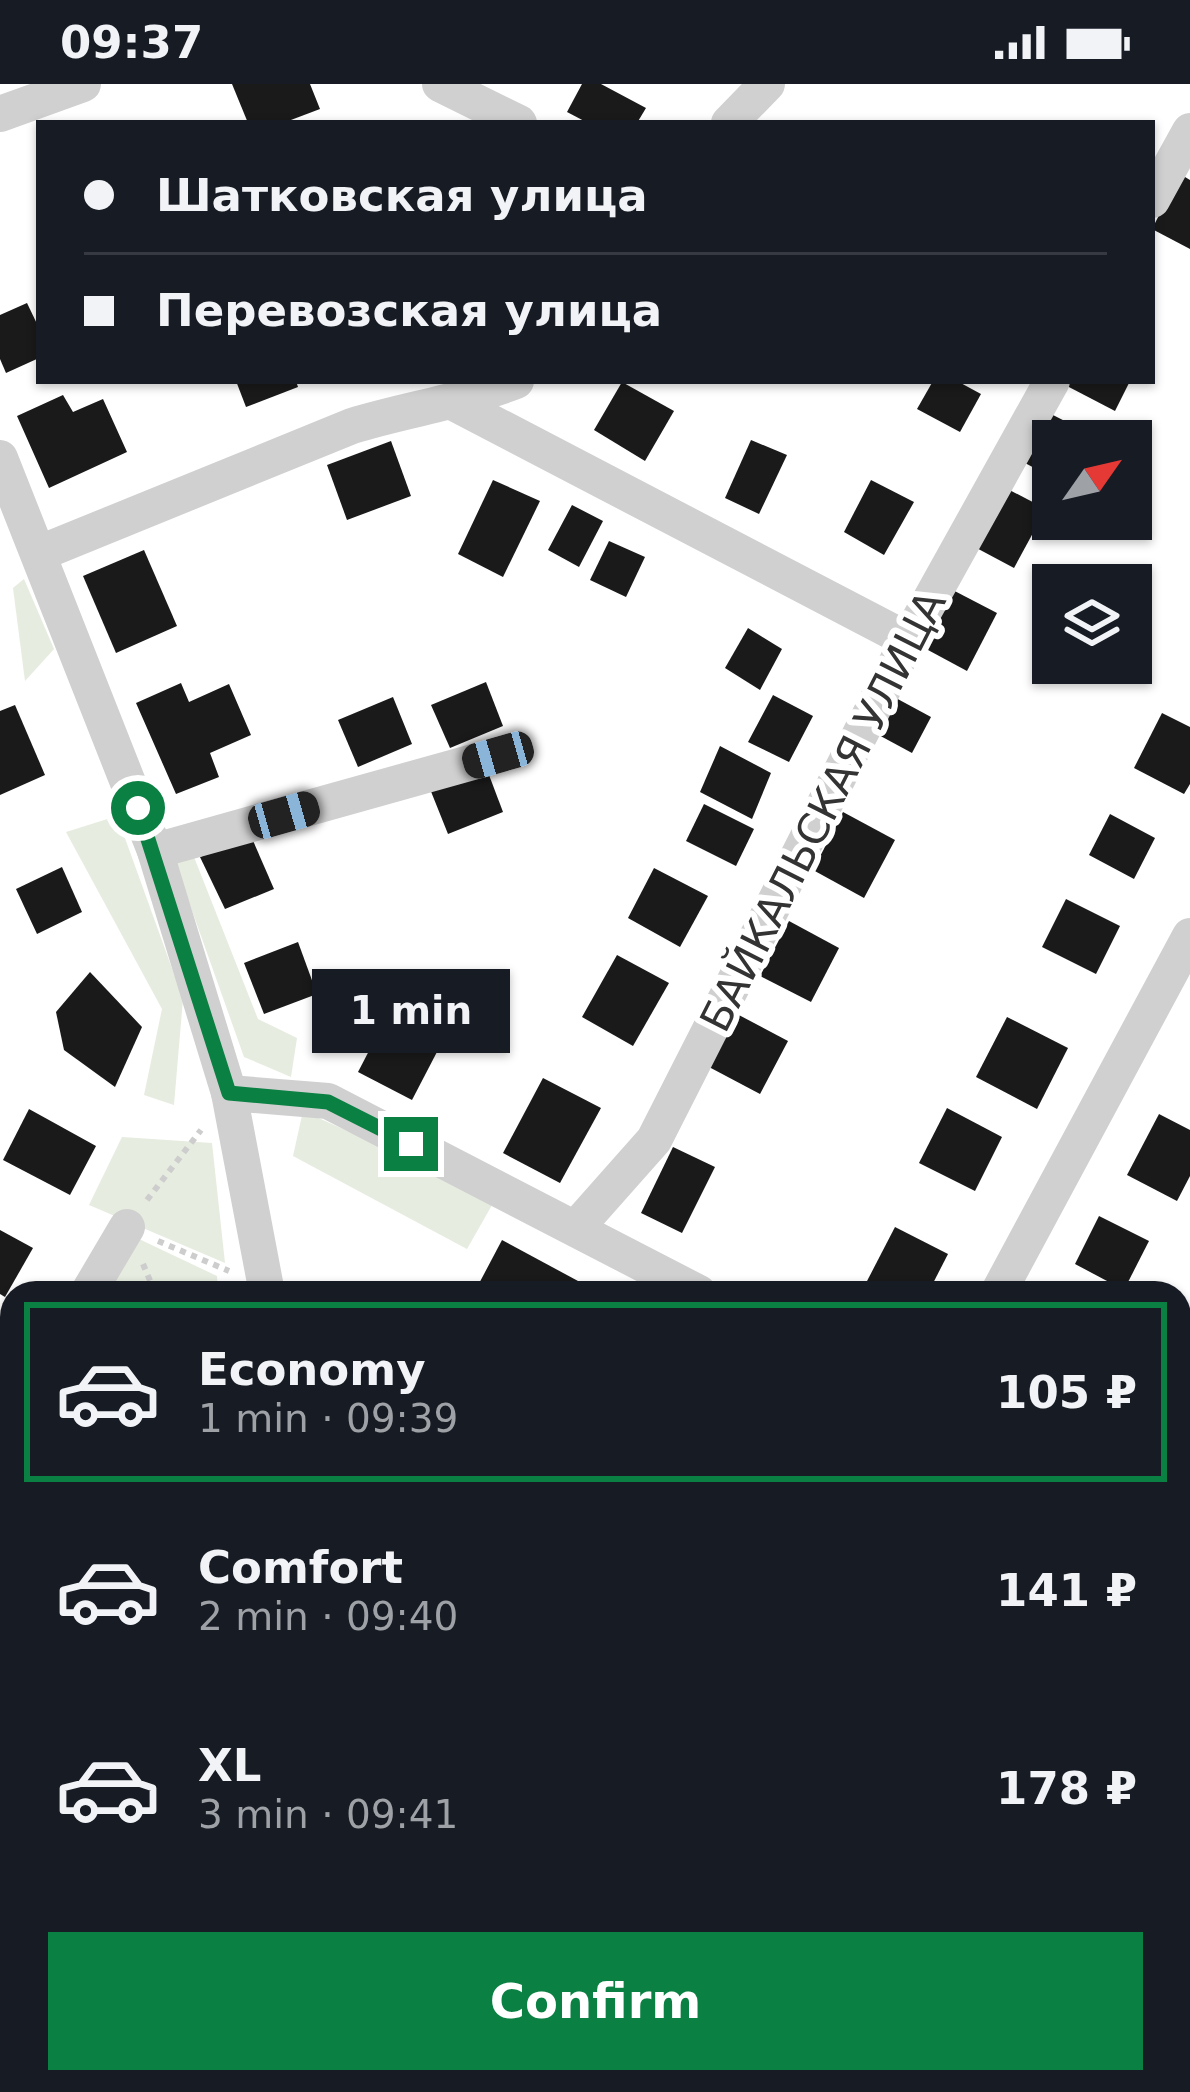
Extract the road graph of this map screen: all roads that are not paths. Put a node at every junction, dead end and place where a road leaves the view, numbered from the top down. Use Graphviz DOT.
graph roads {
  1 [pos="82,84"];
  2 [pos="440,84"];
  3 [pos="767,84"];
  4 [pos="0,114"];
  5 [pos="513,120"];
  6 [pos="733,120"];
  7 [pos="1190,131"];
  8 [pos="1155,195"];
  9 [pos="508,384"];
  10 [pos="1050,384"];
  11 [pos="456,404"];
  12 [pos="0,458"];
  13 [pos="13,528"];
  14 [pos="40,553"];
  15 [pos="908,640"];
  16 [pos="498,755"];
  17 [pos="155,851"];
  18 [pos="1190,935"];
  19 [pos="229,1093"];
  20 [pos="127,1227"];
  21 [pos="576,1228"];
  22 [pos="95,1281"];
  23 [pos="265,1281"];
  24 [pos="676,1281"];
  25 [pos="1004,1281"];
  1 -- 4 [label="street"];
  2 -- 5 [label="street"];
  3 -- 6 [label="street"];
  7 -- 8 [label="street"];
  9 -- 11 [label="street"];
  10 -- 15 [label="street, БАЙКАЛЬСКАЯ УЛИЦА"];
  11 -- 14 [label="street"];
  11 -- 15 [label="street"];
  12 -- 13 [label="street"];
  13 -- 14 [label="street"];
  14 -- 17 [label="street"];
  15 -- 21 [label="street, БАЙКАЛЬСКАЯ УЛИЦА"];
  16 -- 17 [label="street"];
  17 -- 19 [label="street"];
  18 -- 25 [label="street"];
  19 -- 21 [label="street"];
  19 -- 23 [label="street"];
  20 -- 22 [label="street"];
  21 -- 24 [label="street"];
}
